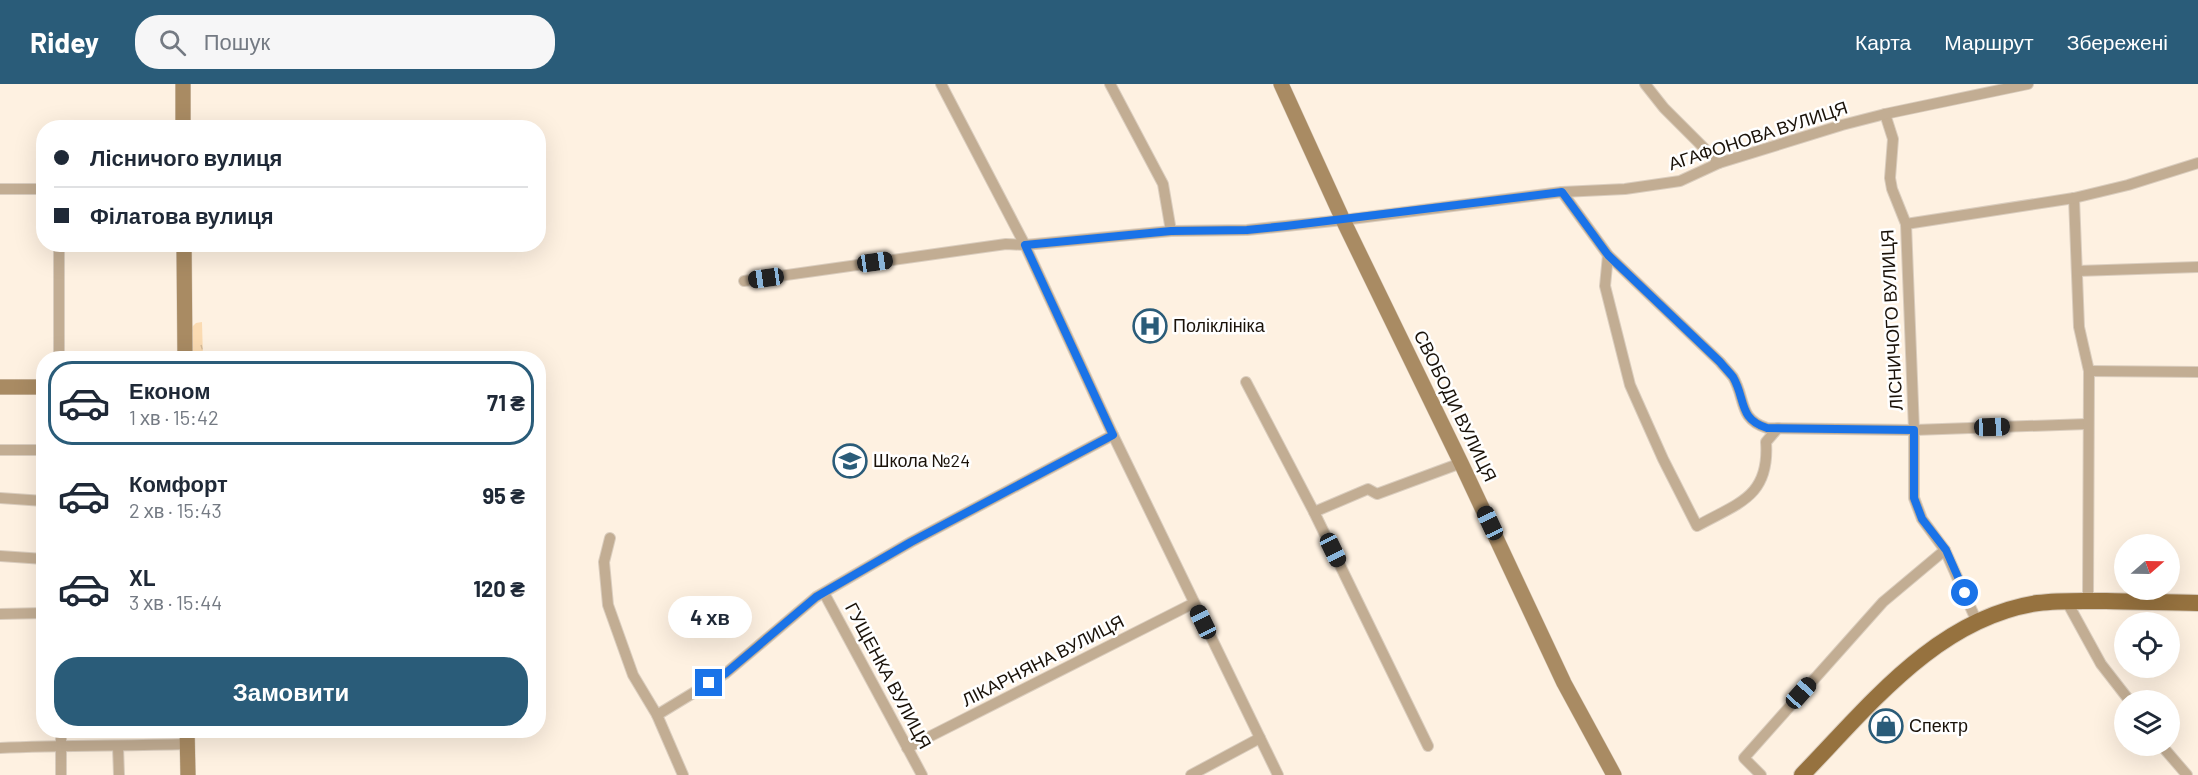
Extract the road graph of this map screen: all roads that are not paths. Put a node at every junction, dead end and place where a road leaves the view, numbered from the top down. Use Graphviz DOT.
graph roads {
  1 [pos="183,84"];
  2 [pos="941,84"];
  3 [pos="1110,84"];
  4 [pos="1281,84"];
  5 [pos="1645,84"];
  6 [pos="2028,84"];
  7 [pos="1885,114"];
  8 [pos="183,120"];
  9 [pos="1719,163"];
  10 [pos="2198,163"];
  11 [pos="0,189"];
  12 [pos="36,189"];
  13 [pos="1562,192"];
  14 [pos="2073,198"];
  15 [pos="1343,220"];
  16 [pos="1906,224"];
  17 [pos="1171,231"];
  18 [pos="1025,245"];
  19 [pos="59,252"];
  20 [pos="184,252"];
  21 [pos="1608,255"];
  22 [pos="2198,267"];
  23 [pos="2077,271"];
  24 [pos="744,281"];
  25 [pos="59,351"];
  26 [pos="185,351"];
  27 [pos="2089,371"];
  28 [pos="2198,372"];
  29 [pos="1246,382"];
  30 [pos="0,387"];
  31 [pos="36,387"];
  32 [pos="2087,424"];
  33 [pos="1778,428"];
  34 [pos="1914,430"];
  35 [pos="1113,435"];
  36 [pos="0,450"];
  37 [pos="36,450"];
  38 [pos="1461,463"];
  39 [pos="0,498"];
  40 [pos="36,500"];
  41 [pos="1314,512"];
  42 [pos="610,538"];
  43 [pos="1946,550"];
  44 [pos="0,556"];
  45 [pos="36,558"];
  46 [pos="824,593"];
  47 [pos="2088,601"];
  48 [pos="2067,602"];
  49 [pos="1194,603"];
  50 [pos="2198,603"];
  51 [pos="36,612"];
  52 [pos="0,614"];
  53 [pos="1977,622"];
  54 [pos="2120,690"];
  55 [pos="657,715"];
  56 [pos="61,738"];
  57 [pos="180,738"];
  58 [pos="187,738"];
  59 [pos="1260,738"];
  60 [pos="61,745"];
  61 [pos="1428,746"];
  62 [pos="118,747"];
  63 [pos="0,748"];
  64 [pos="907,748"];
  65 [pos="2171,756"];
  66 [pos="61,775"];
  67 [pos="119,775"];
  68 [pos="188,775"];
  69 [pos="683,775"];
  70 [pos="922,775"];
  71 [pos="1191,775"];
  72 [pos="1278,775"];
  73 [pos="1614,775"];
  74 [pos="1761,775"];
  75 [pos="1802,775"];
  76 [pos="2187,775"];
  1 -- 8 [label="street"];
  2 -- 18 [label="street"];
  3 -- 17 [label="street"];
  4 -- 15 [label="street, СВОБОДИ ВУЛИЦЯ"];
  5 -- 9 [label="street"];
  6 -- 7 [label="street, АГАФОНОВА ВУЛИЦЯ"];
  7 -- 9 [label="street, АГАФОНОВА ВУЛИЦЯ"];
  7 -- 16 [label="street, ЛІСНИЧОГО ВУЛИЦЯ"];
  9 -- 13 [label="street, АГАФОНОВА ВУЛИЦЯ"];
  10 -- 14 [label="street"];
  11 -- 12 [label="street"];
  13 -- 15 [label="street, АГАФОНОВА ВУЛИЦЯ"];
  13 -- 21 [label="street"];
  14 -- 16 [label="street"];
  14 -- 23 [label="street"];
  15 -- 17 [label="street, АГАФОНОВА ВУЛИЦЯ"];
  15 -- 38 [label="street, СВОБОДИ ВУЛИЦЯ"];
  16 -- 34 [label="street, ЛІСНИЧОГО ВУЛИЦЯ"];
  17 -- 18 [label="street, АГАФОНОВА ВУЛИЦЯ"];
  18 -- 24 [label="street, АГАФОНОВА ВУЛИЦЯ"];
  18 -- 35 [label="street"];
  19 -- 25 [label="street"];
  20 -- 26 [label="street"];
  21 -- 33 [label="street"];
  21 -- 33 [label="street"];
  22 -- 23 [label="street"];
  23 -- 27 [label="street"];
  27 -- 28 [label="street"];
  27 -- 32 [label="street"];
  29 -- 41 [label="street"];
  30 -- 31 [label="street"];
  32 -- 34 [label="street"];
  32 -- 47 [label="street"];
  33 -- 34 [label="street"];
  34 -- 43 [label="street, ЛІСНИЧОГО ВУЛИЦЯ"];
  35 -- 46 [label="street"];
  35 -- 49 [label="street"];
  36 -- 37 [label="street"];
  38 -- 41 [label="street"];
  38 -- 73 [label="street, СВОБОДИ ВУЛИЦЯ"];
  39 -- 40 [label="street"];
  41 -- 61 [label="street"];
  42 -- 55 [label="street"];
  43 -- 53 [label="street, ЛІСНИЧОГО ВУЛИЦЯ"];
  43 -- 74 [label="street"];
  44 -- 45 [label="street"];
  46 -- 55 [label="street"];
  46 -- 64 [label="street, ГУЩЕНКА ВУЛИЦЯ"];
  47 -- 48 [label="main road"];
  47 -- 50 [label="main road"];
  48 -- 53 [label="main road"];
  48 -- 54 [label="street"];
  49 -- 59 [label="street"];
  49 -- 64 [label="street, ЛІКАРНЯНА ВУЛИЦЯ"];
  51 -- 52 [label="street"];
  53 -- 75 [label="main road"];
  55 -- 69 [label="street"];
  56 -- 60 [label="street"];
  57 -- 62 [label="street"];
  58 -- 68 [label="street"];
  59 -- 71 [label="street"];
  59 -- 72 [label="street"];
  60 -- 62 [label="street"];
  60 -- 63 [label="street"];
  60 -- 66 [label="street"];
  62 -- 67 [label="street"];
  64 -- 70 [label="street, ГУЩЕНКА ВУЛИЦЯ"];
  65 -- 76 [label="street"];
}
